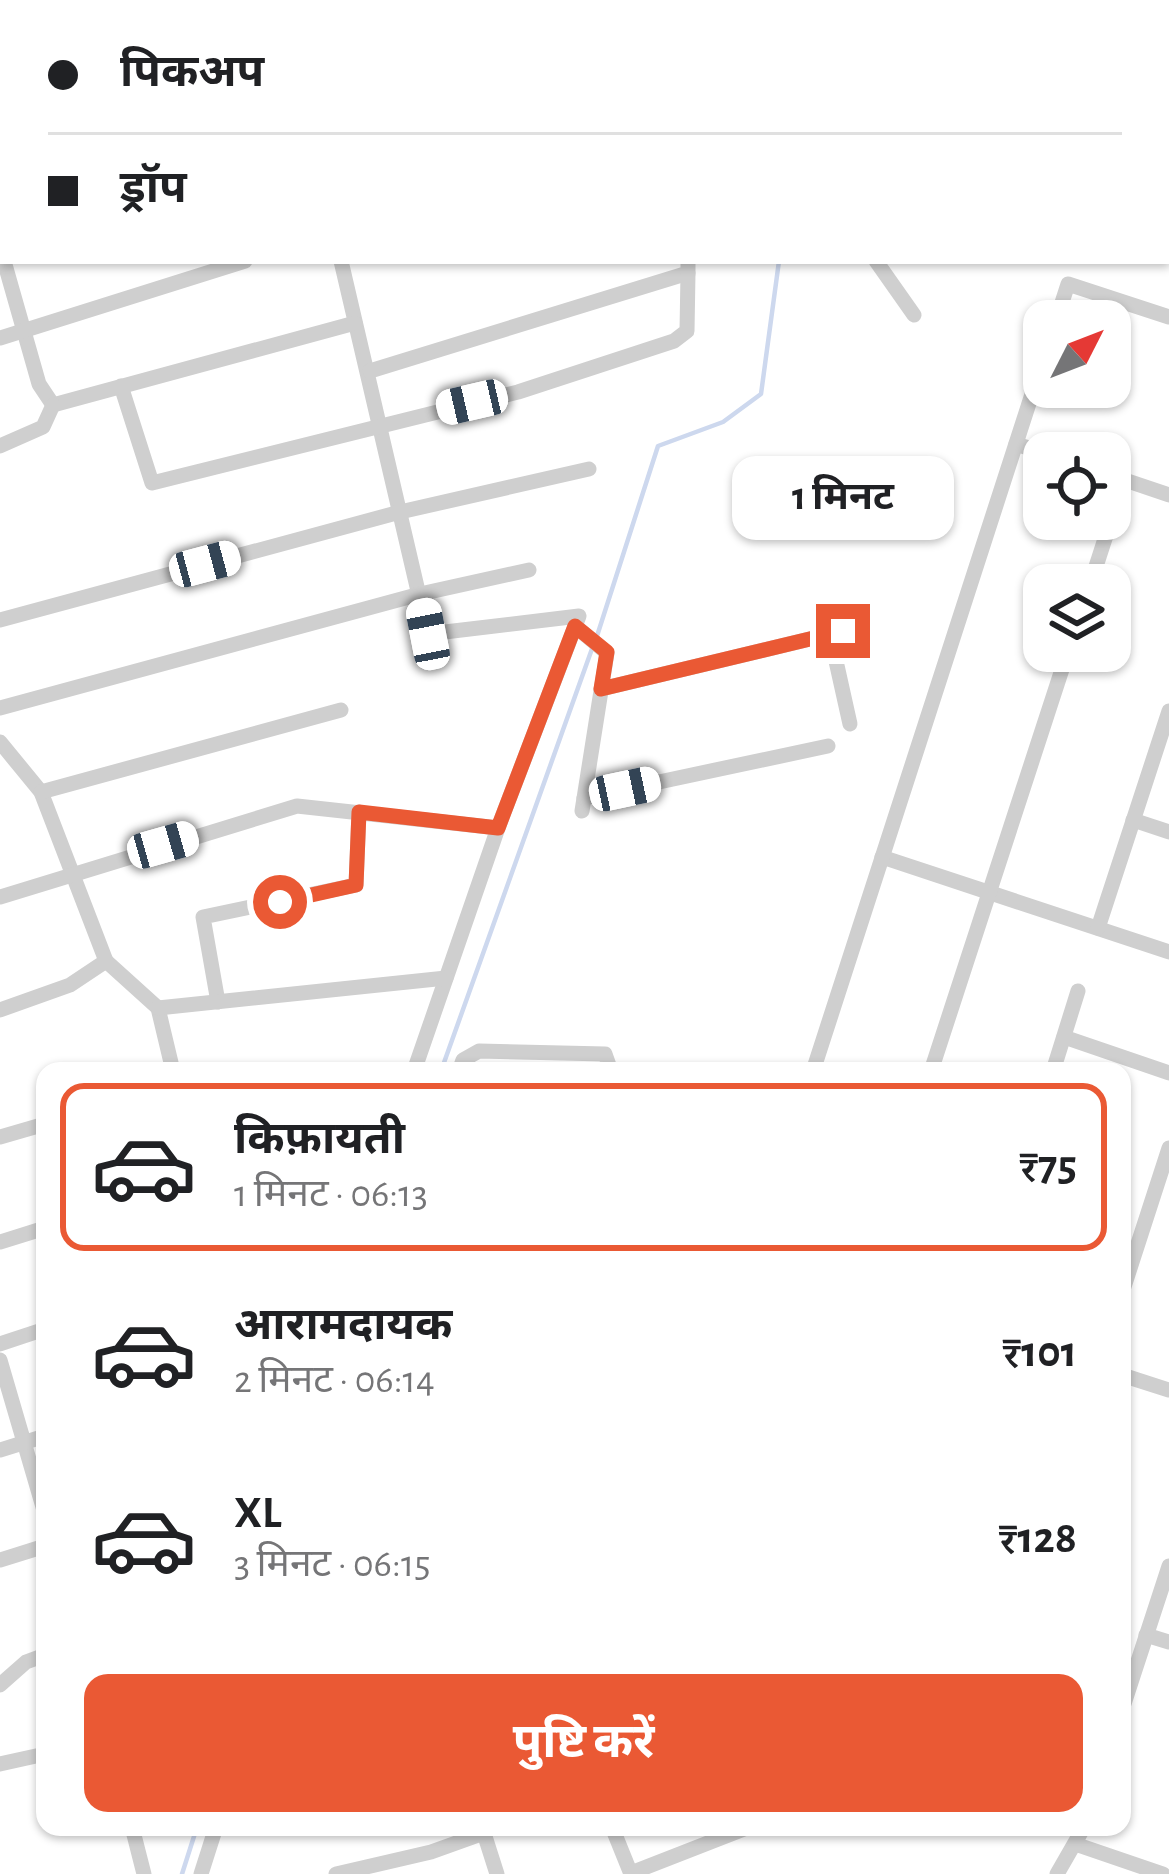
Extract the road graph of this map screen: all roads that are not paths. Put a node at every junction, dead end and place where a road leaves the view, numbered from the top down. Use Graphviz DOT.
graph roads {
  1 [pos="4,264"];
  2 [pos="235,264"];
  3 [pos="342,264"];
  4 [pos="878,264"];
  5 [pos="688,267"];
  6 [pos="1063,300"];
  7 [pos="1117,300"];
  8 [pos="1131,305"];
  9 [pos="914,315"];
  10 [pos="1169,317"];
  11 [pos="355,323"];
  12 [pos="23,330"];
  13 [pos="0,338"];
  14 [pos="370,371"];
  15 [pos="121,386"];
  16 [pos="53,405"];
  17 [pos="1028,408"];
  18 [pos="379,424"];
  19 [pos="1016,444"];
  20 [pos="0,446"];
  21 [pos="1023,446"];
  22 [pos="590,469"];
  23 [pos="1131,482"];
  24 [pos="1169,493"];
  25 [pos="400,512"];
  26 [pos="529,570"];
  27 [pos="421,594"];
  28 [pos="0,620"];
  29 [pos="575,626"];
  30 [pos="1061,672"];
  31 [pos="601,689"];
  32 [pos="0,708"];
  33 [pos="340,710"];
  34 [pos="1169,711"];
  35 [pos="850,724"];
  36 [pos="2,746"];
  37 [pos="828,746"];
  38 [pos="41,791"];
  39 [pos="359,812"];
  40 [pos="1133,820"];
  41 [pos="498,828"];
  42 [pos="1169,832"];
  43 [pos="882,857"];
  44 [pos="73,871"];
  45 [pos="989,892"];
  46 [pos="0,897"];
  47 [pos="1098,928"];
  48 [pos="1169,952"];
  49 [pos="106,961"];
  50 [pos="446,978"];
  51 [pos="1078,991"];
  52 [pos="218,1002"];
  53 [pos="158,1008"];
  54 [pos="0,1010"];
  55 [pos="1064,1037"];
  56 [pos="171,1062"];
  57 [pos="417,1062"];
  58 [pos="462,1062"];
  59 [pos="608,1062"];
  60 [pos="816,1062"];
  61 [pos="934,1062"];
  62 [pos="1056,1062"];
  63 [pos="1169,1073"];
  64 [pos="36,1127"];
  65 [pos="0,1137"];
  66 [pos="1169,1148"];
  67 [pos="36,1231"];
  68 [pos="0,1243"];
  69 [pos="1131,1265"];
  70 [pos="36,1332"];
  71 [pos="0,1344"];
  72 [pos="0,1360"];
  73 [pos="1131,1378"];
  74 [pos="1169,1390"];
  75 [pos="36,1439"];
  76 [pos="23,1443"];
  77 [pos="0,1450"];
  78 [pos="36,1485"];
  79 [pos="36,1549"];
  80 [pos="0,1561"];
  81 [pos="1169,1565"];
  82 [pos="1131,1640"];
  83 [pos="1145,1641"];
  84 [pos="1169,1642"];
  85 [pos="36,1658"];
  86 [pos="1131,1683"];
  87 [pos="0,1685"];
  88 [pos="36,1756"];
  89 [pos="0,1764"];
  90 [pos="134,1836"];
  91 [pos="212,1836"];
  92 [pos="469,1836"];
  93 [pos="485,1836"];
  94 [pos="616,1836"];
  95 [pos="726,1836"];
  96 [pos="1081,1836"];
  97 [pos="1078,1845"];
  98 [pos="1125,1868"];
  99 [pos="144,1874"];
  100 [pos="201,1874"];
  101 [pos="336,1874"];
  102 [pos="497,1874"];
  103 [pos="631,1874"];
  104 [pos="1057,1874"];
  105 [pos="1163,1874"];
  1 -- 12 [label="street"];
  2 -- 12 [label="street"];
  3 -- 11 [label="street"];
  4 -- 9 [label="street"];
  5 -- 14 [label="street"];
  5 -- 18 [label="street"];
  6 -- 7 [label="street"];
  8 -- 10 [label="street"];
  11 -- 14 [label="street"];
  11 -- 15 [label="street"];
  12 -- 13 [label="street"];
  12 -- 16 [label="street"];
  14 -- 18 [label="street"];
  15 -- 16 [label="street"];
  15 -- 18 [label="street"];
  16 -- 20 [label="street"];
  17 -- 19 [label="street"];
  18 -- 25 [label="street"];
  19 -- 21 [label="street"];
  19 -- 43 [label="street"];
  22 -- 25 [label="street"];
  23 -- 24 [label="street"];
  25 -- 27 [label="street"];
  25 -- 28 [label="street"];
  26 -- 27 [label="street"];
  27 -- 29 [label="street"];
  27 -- 32 [label="street"];
  29 -- 31 [label="street"];
  29 -- 41 [label="street"];
  30 -- 45 [label="street"];
  31 -- 35 [label="street"];
  31 -- 37 [label="street"];
  33 -- 38 [label="street"];
  34 -- 40 [label="street"];
  36 -- 38 [label="street"];
  38 -- 44 [label="street"];
  39 -- 41 [label="street"];
  39 -- 44 [label="street"];
  39 -- 52 [label="street"];
  40 -- 42 [label="street"];
  40 -- 47 [label="street"];
  41 -- 50 [label="street"];
  43 -- 45 [label="street"];
  43 -- 60 [label="street"];
  44 -- 46 [label="street"];
  44 -- 49 [label="street"];
  45 -- 47 [label="street"];
  45 -- 61 [label="street"];
  47 -- 48 [label="street"];
  49 -- 53 [label="street"];
  49 -- 54 [label="street"];
  50 -- 52 [label="street"];
  50 -- 57 [label="street"];
  51 -- 55 [label="street"];
  52 -- 53 [label="street"];
  53 -- 56 [label="street"];
  55 -- 62 [label="street"];
  55 -- 63 [label="street"];
  58 -- 59 [label="street"];
  64 -- 65 [label="street"];
  66 -- 69 [label="street"];
  67 -- 68 [label="street"];
  70 -- 71 [label="street"];
  72 -- 76 [label="street"];
  73 -- 74 [label="street"];
  75 -- 76 [label="street"];
  76 -- 77 [label="street"];
  76 -- 78 [label="street"];
  79 -- 80 [label="street"];
  81 -- 83 [label="street"];
  82 -- 83 [label="street"];
  83 -- 84 [label="street"];
  83 -- 86 [label="street"];
  85 -- 87 [label="street"];
  88 -- 89 [label="street"];
  90 -- 99 [label="street"];
  91 -- 100 [label="street"];
  92 -- 101 [label="street"];
  93 -- 102 [label="street"];
  94 -- 103 [label="street"];
  95 -- 103 [label="street"];
  96 -- 97 [label="street"];
  97 -- 98 [label="street"];
  97 -- 104 [label="street"];
  98 -- 105 [label="street"];
}
